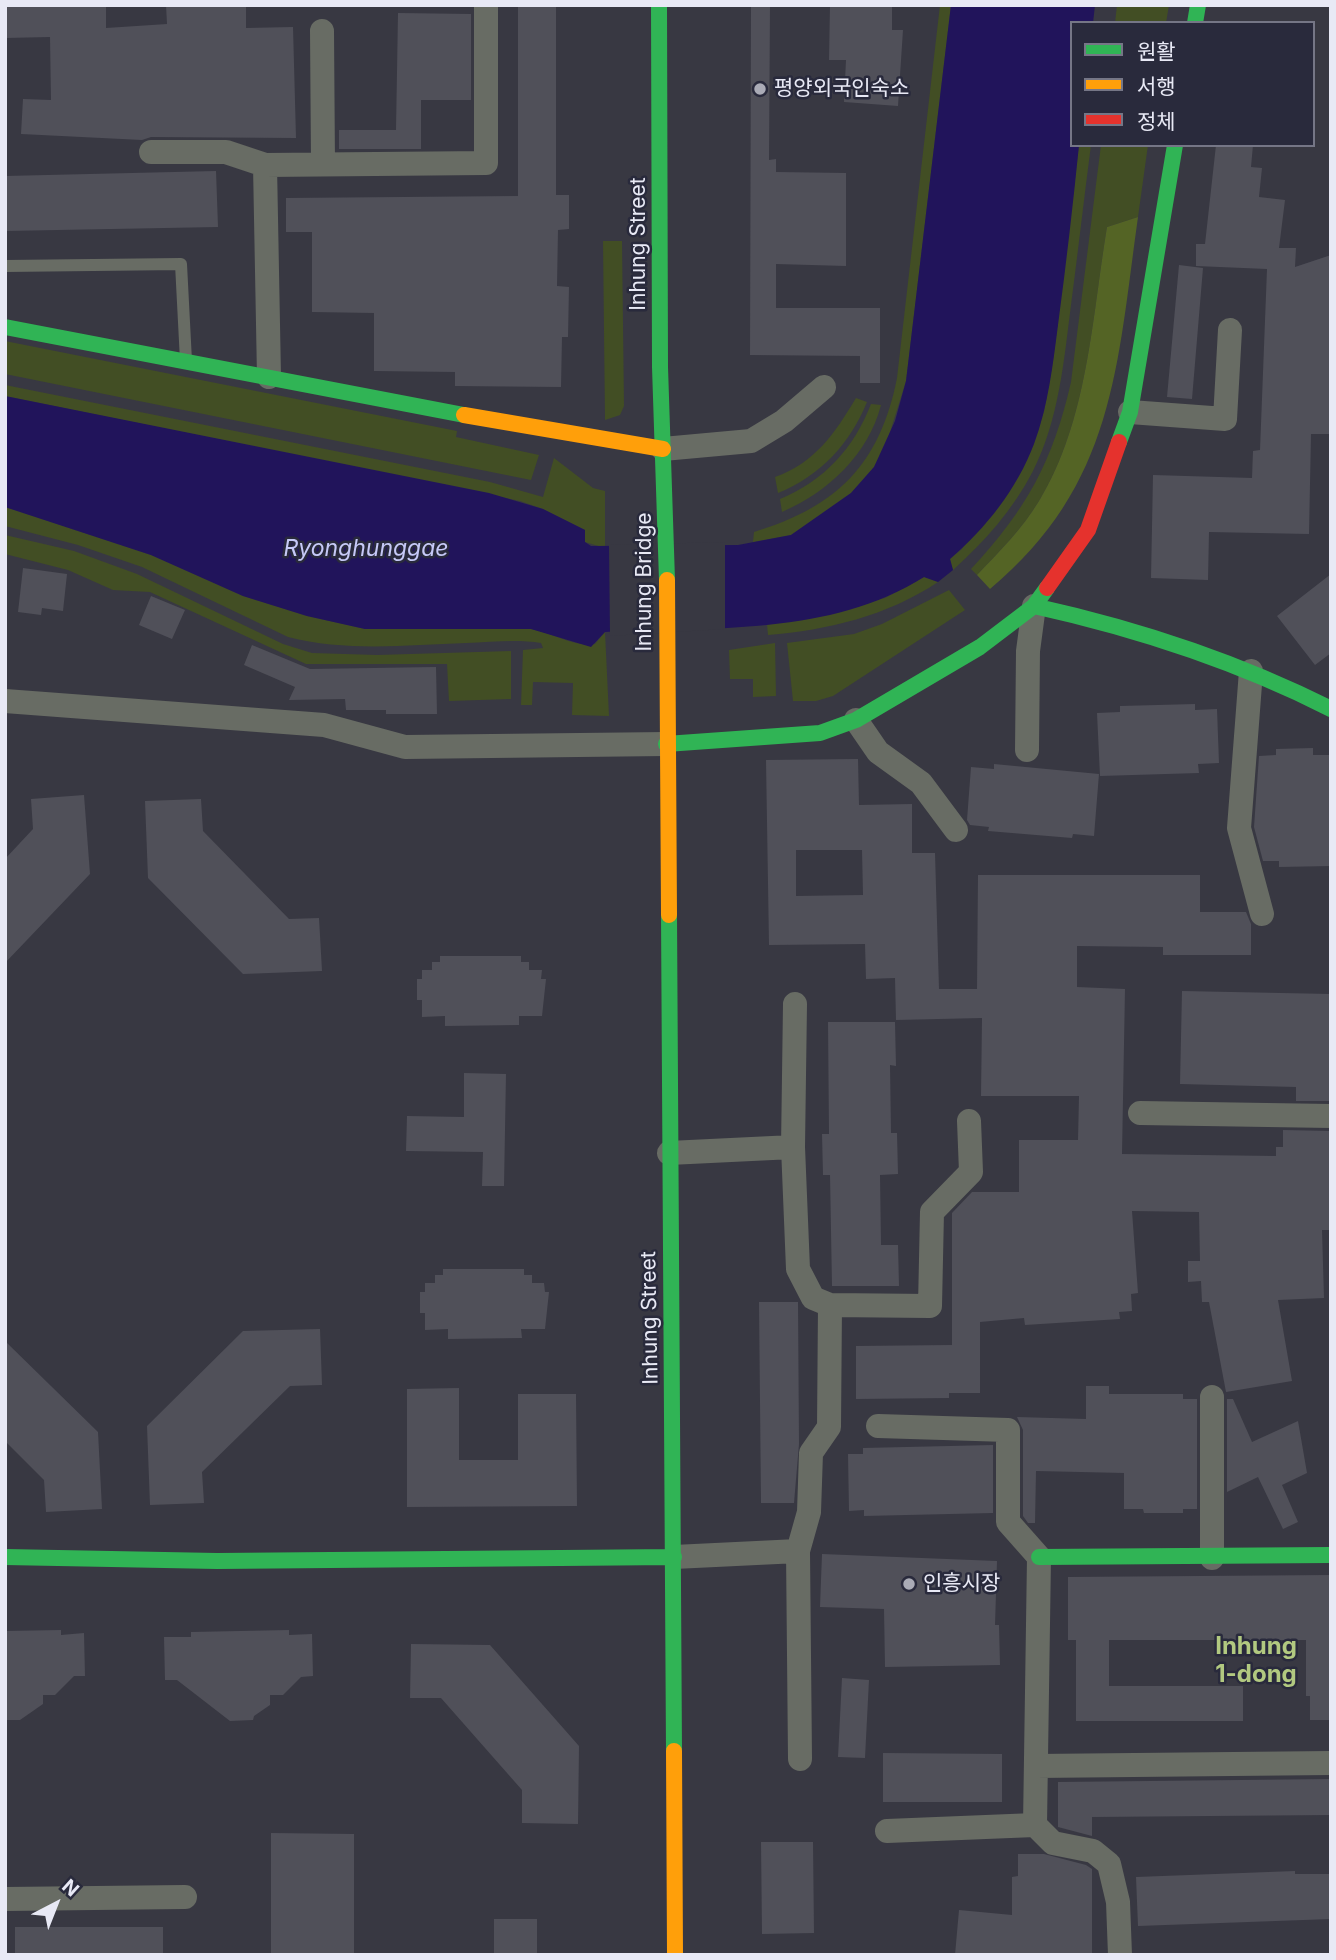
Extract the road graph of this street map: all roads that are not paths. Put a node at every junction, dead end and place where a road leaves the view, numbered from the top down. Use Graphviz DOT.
graph roads {
  1 [pos="486,5"];
  2 [pos="659,5"];
  3 [pos="322,31"];
  4 [pos="1175,147"];
  5 [pos="151,152"];
  6 [pos="323,164"];
  7 [pos="265,165"];
  8 [pos="5,266"];
  9 [pos="5,327"];
  10 [pos="1230,330"];
  11 [pos="186,361"];
  12 [pos="269,377"];
  13 [pos="824,387"];
  14 [pos="1130,412"];
  15 [pos="663,449"];
  16 [pos="666,483"];
  17 [pos="1034,606"];
  18 [pos="1251,671"];
  19 [pos="666,681"];
  20 [pos="5,701"];
  21 [pos="1331,709"];
  22 [pos="856,720"];
  23 [pos="666,744"];
  24 [pos="1027,750"];
  25 [pos="956,830"];
  26 [pos="1262,914"];
  27 [pos="795,1003"];
  28 [pos="1140,1113"];
  29 [pos="1331,1116"];
  30 [pos="969,1121"];
  31 [pos="793,1147"];
  32 [pos="669,1153"];
  33 [pos="830,1305"];
  34 [pos="1212,1397"];
  35 [pos="878,1426"];
  36 [pos="798,1551"];
  37 [pos="1331,1555"];
  38 [pos="5,1557"];
  39 [pos="674,1557"];
  40 [pos="1039,1557"];
  41 [pos="1212,1558"];
  42 [pos="800,1759"];
  43 [pos="1331,1763"];
  44 [pos="1036,1766"];
  45 [pos="1035,1825"];
  46 [pos="887,1831"];
  47 [pos="185,1897"];
  48 [pos="5,1899"];
  49 [pos="675,1955"];
  50 [pos="1120,1955"];
  1 -- 6 [label="street"];
  2 -- 15 [label="street, Inhung Street"];
  3 -- 6 [label="street"];
  4 -- 14 [label="street"];
  5 -- 7 [label="street"];
  6 -- 7 [label="street"];
  7 -- 12 [label="street"];
  8 -- 11 [label="lane"];
  9 -- 11 [label="street"];
  10 -- 14 [label="street"];
  11 -- 12 [label="street"];
  12 -- 15 [label="street"];
  13 -- 15 [label="street"];
  14 -- 17 [label="street"];
  15 -- 16 [label="street, Inhung Street"];
  16 -- 19 [label="street, Inhung Bridge"];
  17 -- 18 [label="street"];
  17 -- 22 [label="street"];
  17 -- 24 [label="street"];
  18 -- 21 [label="street"];
  18 -- 26 [label="street"];
  19 -- 23 [label="street, Inhung Street"];
  20 -- 23 [label="street"];
  22 -- 23 [label="street"];
  22 -- 25 [label="street"];
  23 -- 32 [label="street, Inhung Street"];
  27 -- 31 [label="street"];
  28 -- 29 [label="street"];
  30 -- 33 [label="street"];
  31 -- 32 [label="street"];
  31 -- 33 [label="street"];
  32 -- 39 [label="street, Inhung Street"];
  33 -- 36 [label="street"];
  34 -- 41 [label="street"];
  35 -- 40 [label="street"];
  36 -- 39 [label="street"];
  36 -- 42 [label="street"];
  37 -- 41 [label="street"];
  38 -- 39 [label="street"];
  39 -- 49 [label="street, Inhung Street"];
  40 -- 41 [label="street"];
  40 -- 44 [label="street"];
  43 -- 44 [label="street"];
  44 -- 45 [label="street"];
  45 -- 46 [label="street"];
  45 -- 50 [label="street"];
  47 -- 48 [label="street"];
}
